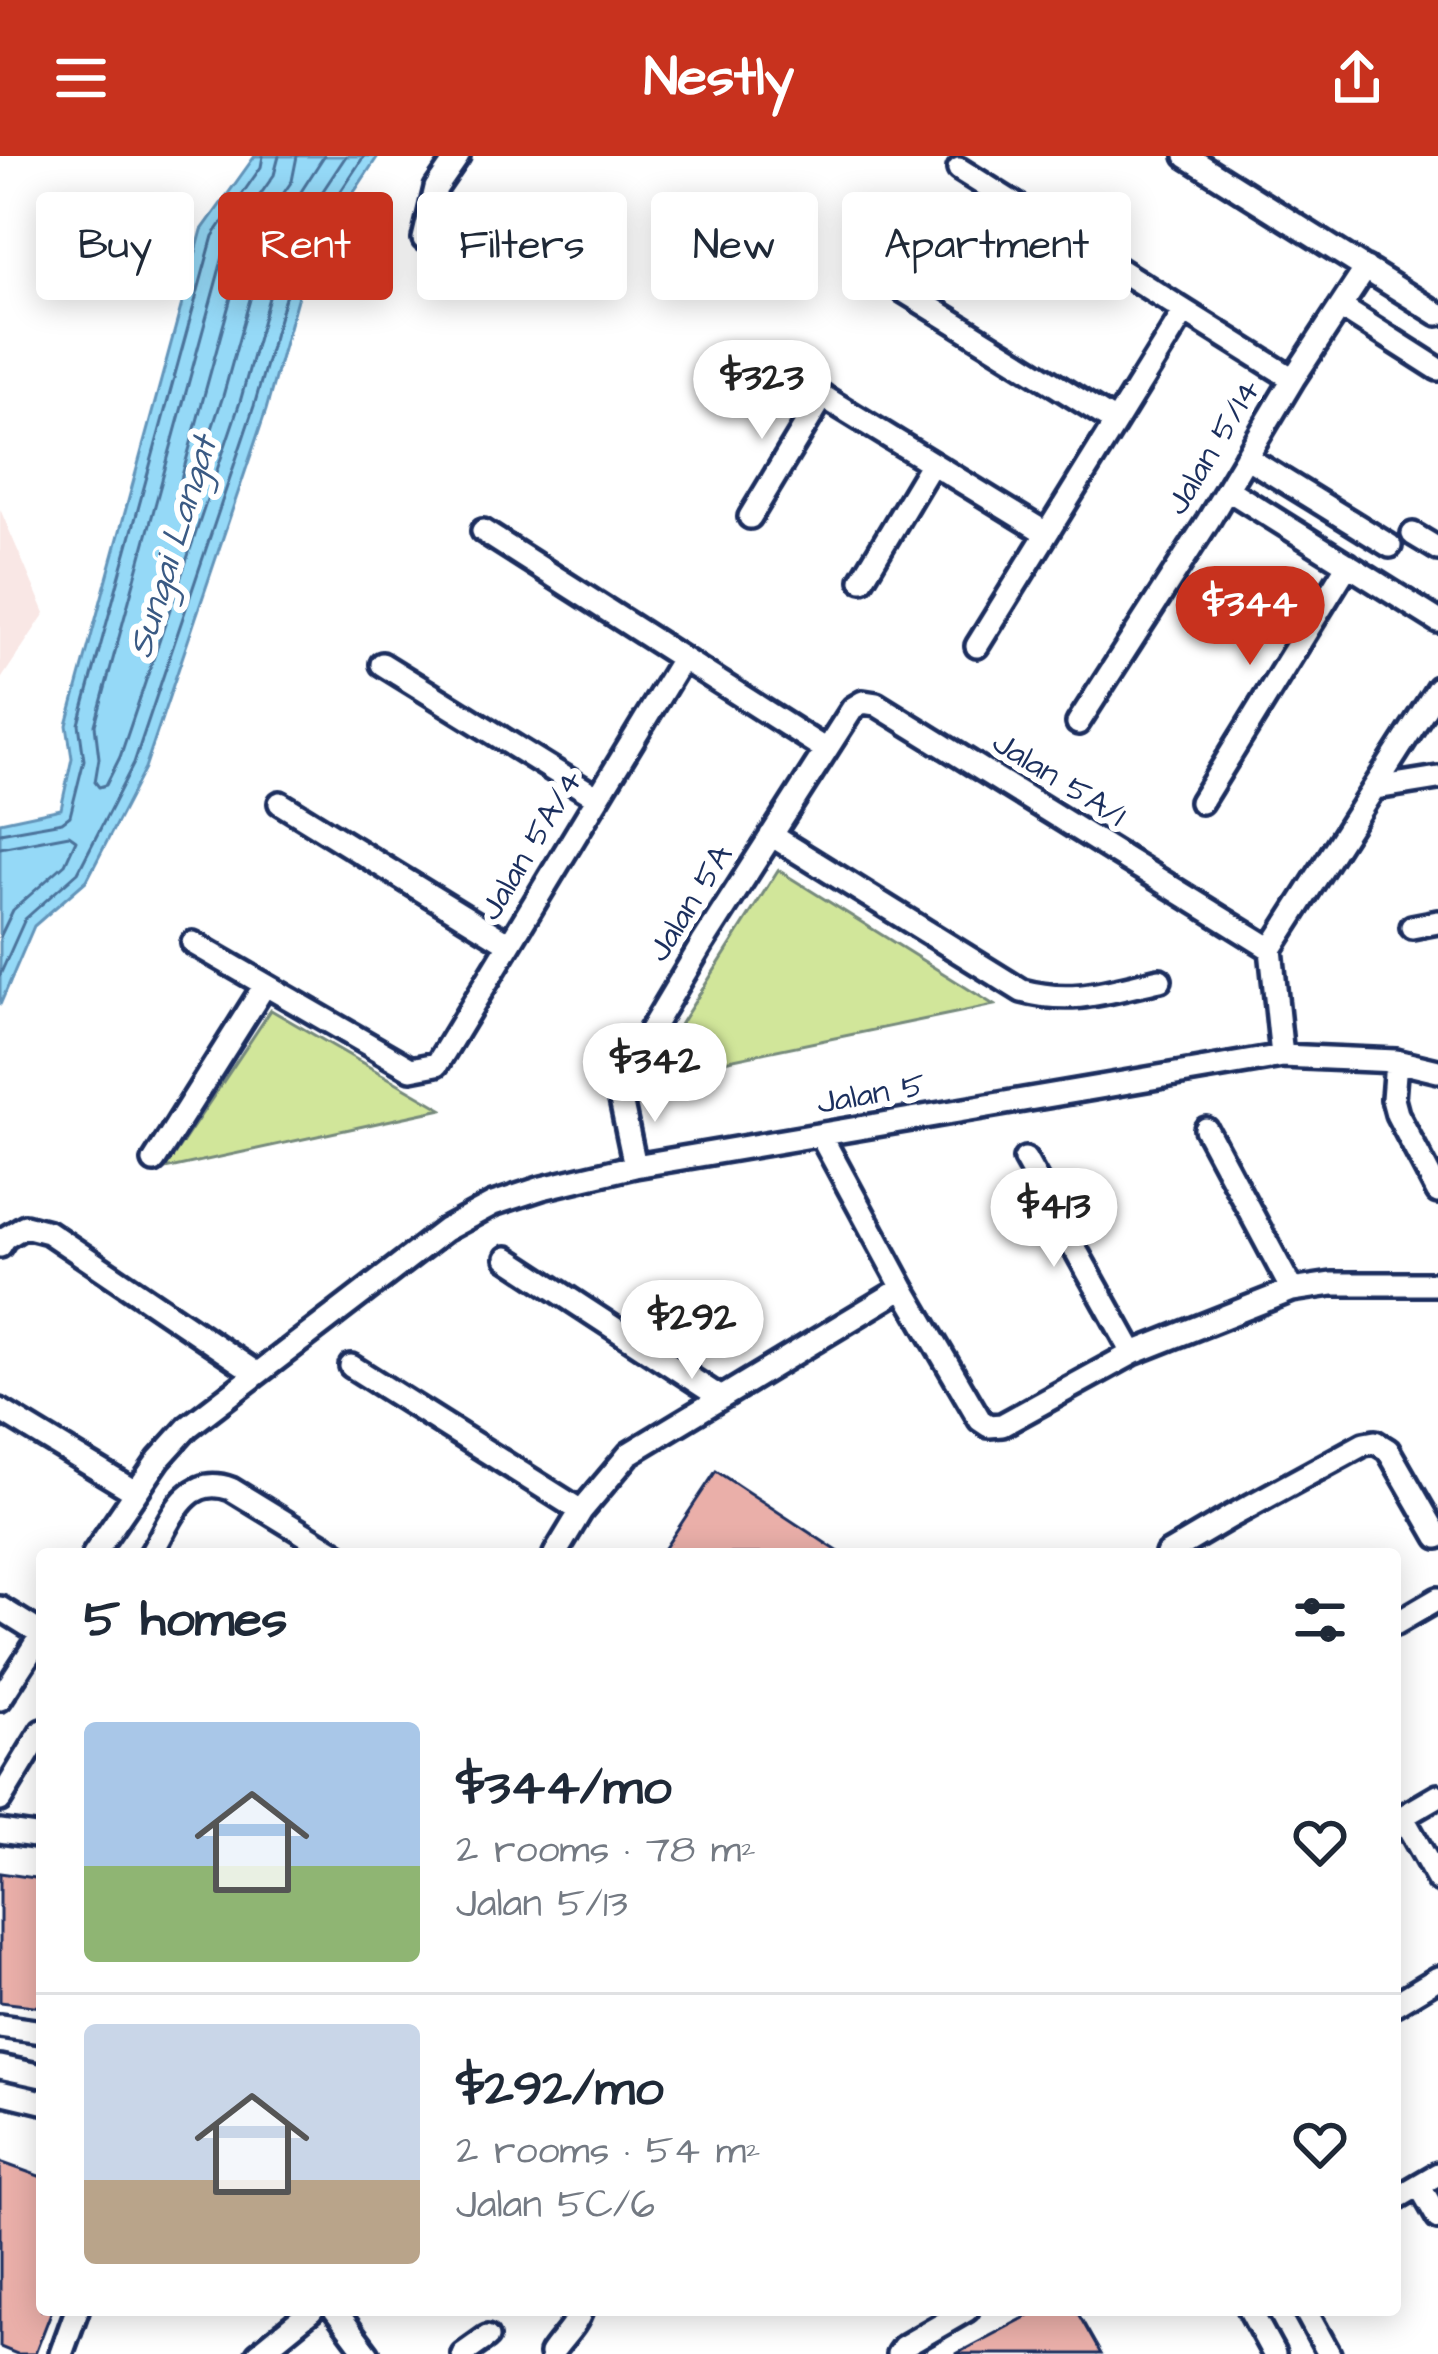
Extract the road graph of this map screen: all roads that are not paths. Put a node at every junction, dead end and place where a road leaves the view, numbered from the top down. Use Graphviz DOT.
graph roads {
  1 [pos="458,156"];
  2 [pos="1186,156"];
  3 [pos="959,169"];
  4 [pos="435,192"];
  5 [pos="1366,268"];
  6 [pos="918,300"];
  7 [pos="1341,307"];
  8 [pos="1184,312"];
  9 [pos="1438,314"];
  10 [pos="1438,369"];
  11 [pos="780,370"];
  12 [pos="1293,379"];
  13 [pos="823,396"];
  14 [pos="1115,422"];
  15 [pos="1246,457"];
  16 [pos="932,463"];
  17 [pos="1227,489"];
  18 [pos="750,517"];
  19 [pos="483,530"];
  20 [pos="1046,533"];
  21 [pos="1413,534"];
  22 [pos="1390,546"];
  23 [pos="1438,548"];
  24 [pos="1348,564"];
  25 [pos="862,580"];
  26 [pos="1438,621"];
  27 [pos="976,646"];
  28 [pos="682,659"];
  29 [pos="382,664"];
  30 [pos="1438,688"];
  31 [pos="1078,723"];
  32 [pos="826,750"];
  33 [pos="1438,778"];
  34 [pos="1376,788"];
  35 [pos="598,798"];
  36 [pos="1201,802"];
  37 [pos="280,803"];
  38 [pos="771,835"];
  39 [pos="1438,922"];
  40 [pos="1412,927"];
  41 [pos="193,943"];
  42 [pos="509,944"];
  43 [pos="1271,949"];
  44 [pos="1160,980"];
  45 [pos="266,985"];
  46 [pos="1282,1056"];
  47 [pos="1396,1061"];
  48 [pos="1438,1071"];
  49 [pos="1206,1129"];
  50 [pos="821,1136"];
  51 [pos="1025,1159"];
  52 [pos="154,1162"];
  53 [pos="635,1166"];
  54 [pos="1438,1192"];
  55 [pos="0,1246"];
  56 [pos="507,1258"];
  57 [pos="1438,1283"];
  58 [pos="903,1288"];
  59 [pos="1292,1290"];
  60 [pos="1132,1353"];
  61 [pos="351,1366"];
  62 [pos="256,1373"];
  63 [pos="721,1398"];
  64 [pos="0,1411"];
  65 [pos="135,1492"];
  66 [pos="581,1511"];
  67 [pos="1438,1537"];
  68 [pos="98,1548"];
  69 [pos="155,1548"];
  70 [pos="327,1548"];
  71 [pos="559,1548"];
  72 [pos="1177,1548"];
  73 [pos="1438,1599"];
  74 [pos="0,1608"];
  75 [pos="1401,1621"];
  76 [pos="36,1630"];
  77 [pos="36,1643"];
  78 [pos="0,1700"];
  79 [pos="36,1741"];
  80 [pos="1438,1796"];
  81 [pos="0,1799"];
  82 [pos="1401,1818"];
  83 [pos="1401,1822"];
  84 [pos="0,1831"];
  85 [pos="36,1837"];
  86 [pos="1438,1880"];
  87 [pos="1438,1978"];
  88 [pos="1401,2000"];
  89 [pos="0,2026"];
  90 [pos="36,2031"];
  91 [pos="0,2067"];
  92 [pos="36,2074"];
  93 [pos="0,2092"];
  94 [pos="36,2101"];
  95 [pos="1429,2179"];
  96 [pos="1401,2195"];
  97 [pos="1438,2218"];
  98 [pos="75,2316"];
  99 [pos="305,2316"];
  100 [pos="340,2316"];
  101 [pos="579,2316"];
  102 [pos="957,2316"];
  103 [pos="1253,2316"];
  104 [pos="1307,2316"];
  105 [pos="487,2337"];
  106 [pos="61,2354"];
  107 [pos="258,2354"];
  108 [pos="368,2354"];
  109 [pos="464,2354"];
  110 [pos="551,2354"];
  111 [pos="898,2354"];
  112 [pos="1274,2354"];
  113 [pos="1329,2354"];
  1 -- 4 [label="street"];
  2 -- 5 [label="street"];
  3 -- 8 [label="street"];
  5 -- 7 [label="street, Jalan 5/14"];
  5 -- 9 [label="street"];
  6 -- 14 [label="street"];
  7 -- 10 [label="street"];
  7 -- 12 [label="street, Jalan 5/14"];
  8 -- 12 [label="street"];
  8 -- 14 [label="street"];
  11 -- 13 [label="street"];
  12 -- 15 [label="street, Jalan 5/14"];
  13 -- 16 [label="street"];
  13 -- 18 [label="street"];
  14 -- 20 [label="street"];
  15 -- 17 [label="street, Jalan 5/14"];
  15 -- 22 [label="street"];
  16 -- 20 [label="street"];
  16 -- 25 [label="street"];
  17 -- 24 [label="street"];
  17 -- 31 [label="street, Jalan 5/14"];
  19 -- 28 [label="street"];
  20 -- 27 [label="street"];
  21 -- 23 [label="street"];
  24 -- 26 [label="street"];
  24 -- 36 [label="street"];
  28 -- 32 [label="street"];
  28 -- 35 [label="street, Jalan 5A/4"];
  29 -- 35 [label="street"];
  30 -- 34 [label="street"];
  32 -- 38 [label="street, Jalan 5A"];
  32 -- 43 [label="street, Jalan 5A/1"];
  33 -- 34 [label="street"];
  34 -- 43 [label="street"];
  35 -- 42 [label="street, Jalan 5A/4"];
  37 -- 42 [label="street"];
  38 -- 44 [label="street"];
  38 -- 53 [label="street, Jalan 5A"];
  39 -- 40 [label="street"];
  41 -- 45 [label="street"];
  42 -- 45 [label="street, Jalan 5A/4"];
  43 -- 46 [label="street"];
  45 -- 52 [label="street"];
  46 -- 47 [label="street, Jalan 5"];
  46 -- 50 [label="street, Jalan 5"];
  47 -- 48 [label="street, Jalan 5"];
  47 -- 54 [label="street"];
  49 -- 59 [label="street"];
  50 -- 53 [label="street, Jalan 5"];
  50 -- 58 [label="street"];
  51 -- 60 [label="street"];
  53 -- 62 [label="street, Jalan 5"];
  55 -- 62 [label="street"];
  56 -- 63 [label="street"];
  57 -- 59 [label="street"];
  58 -- 60 [label="street"];
  58 -- 63 [label="street"];
  59 -- 60 [label="street"];
  61 -- 66 [label="street"];
  62 -- 65 [label="street, Jalan 5"];
  63 -- 66 [label="street"];
  64 -- 65 [label="street"];
  65 -- 68 [label="street, Jalan 5"];
  66 -- 71 [label="street"];
  67 -- 72 [label="street"];
  69 -- 70 [label="street"];
  73 -- 75 [label="street"];
  74 -- 76 [label="street"];
  77 -- 78 [label="street"];
  79 -- 81 [label="street"];
  80 -- 82 [label="street"];
  83 -- 86 [label="street"];
  84 -- 85 [label="street"];
  87 -- 88 [label="street"];
  89 -- 90 [label="street"];
  91 -- 92 [label="street"];
  93 -- 94 [label="street"];
  95 -- 96 [label="street"];
  95 -- 97 [label="street"];
  98 -- 106 [label="street"];
  99 -- 107 [label="street"];
  100 -- 108 [label="street"];
  101 -- 110 [label="street"];
  102 -- 111 [label="street"];
  103 -- 112 [label="street"];
  104 -- 113 [label="street"];
  105 -- 109 [label="street"];
}
